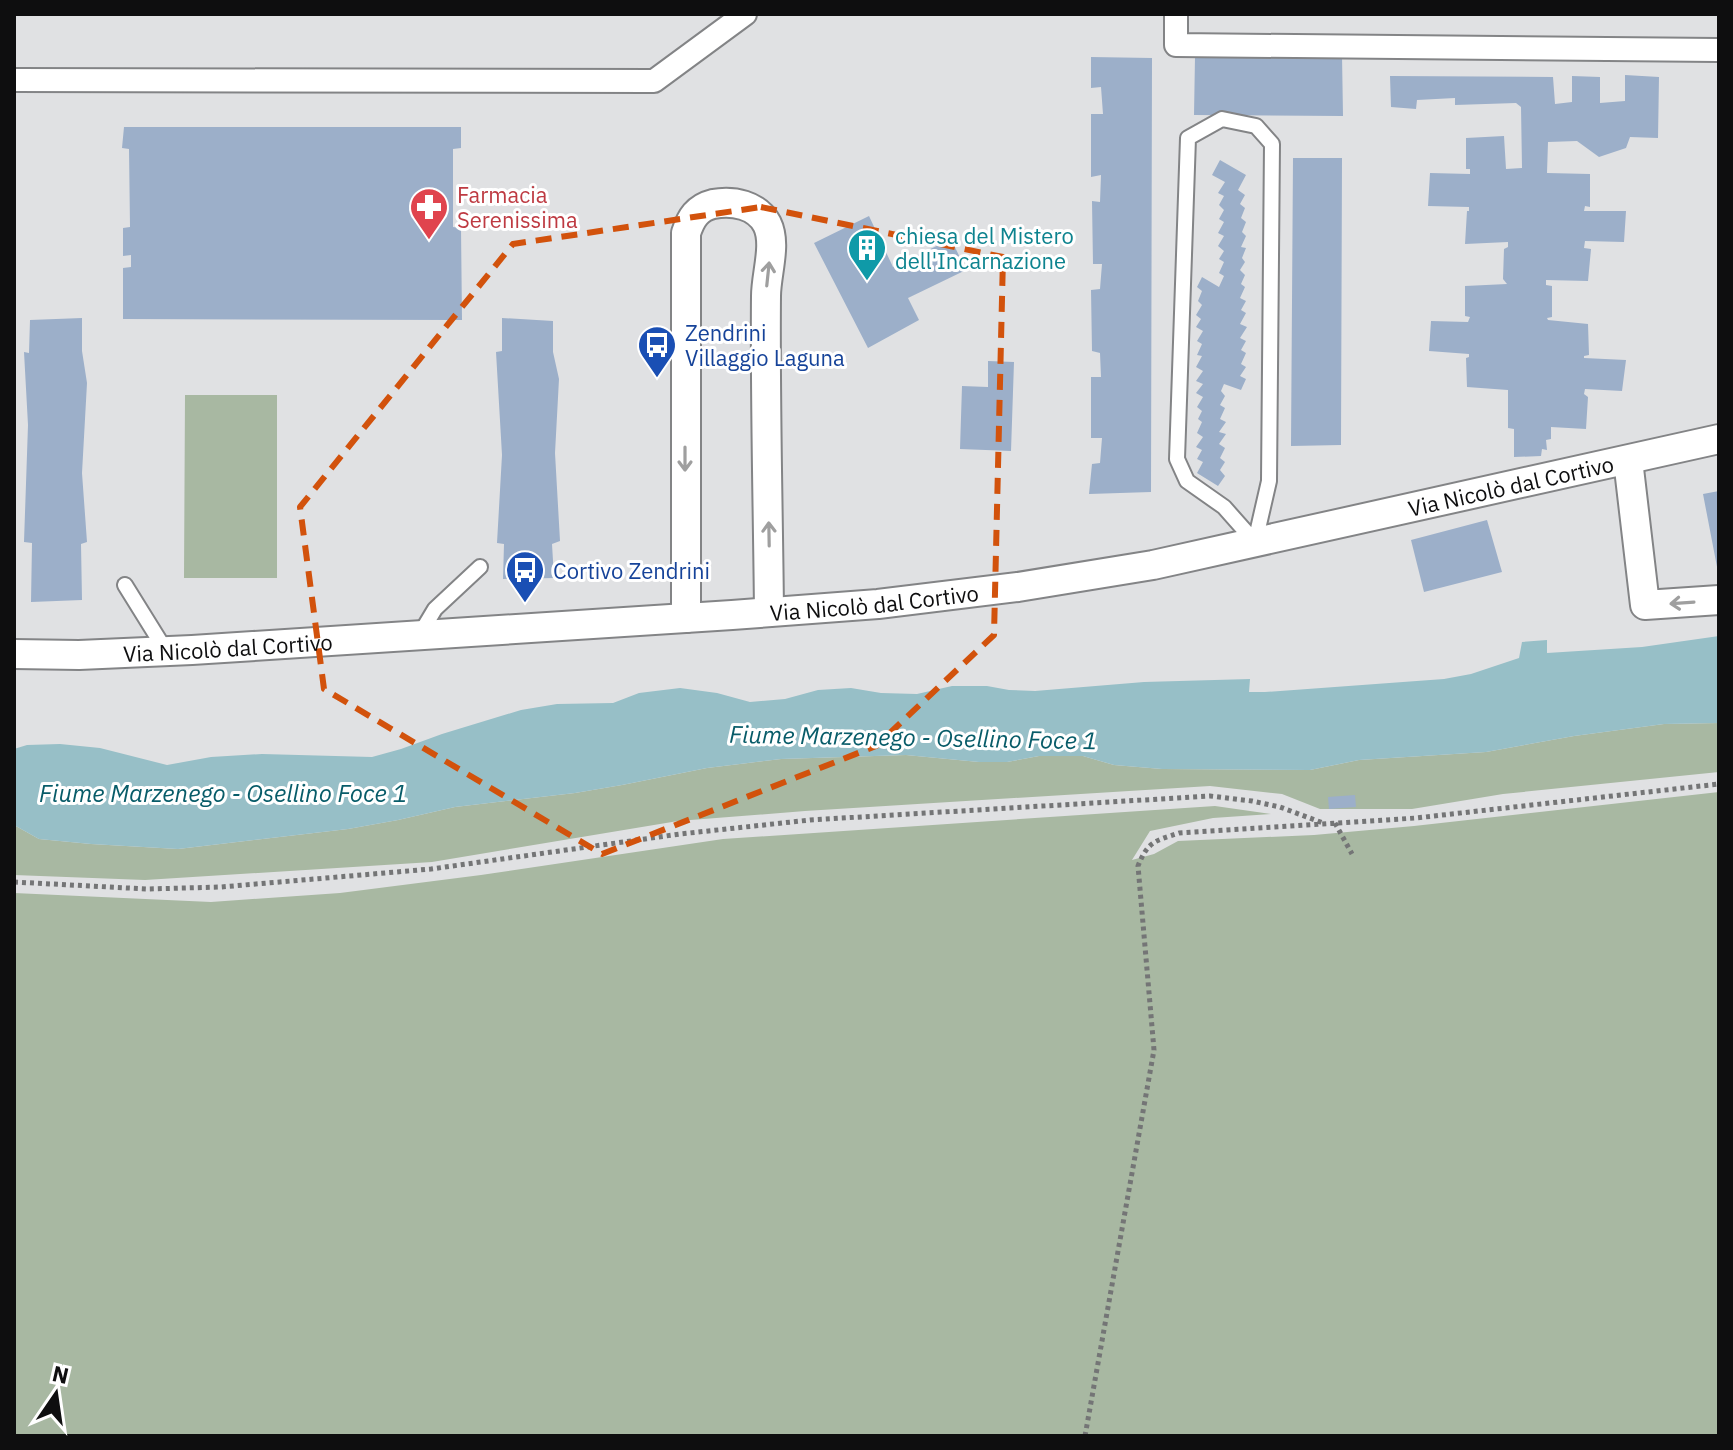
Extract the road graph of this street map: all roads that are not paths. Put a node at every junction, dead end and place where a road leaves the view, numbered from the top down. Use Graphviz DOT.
graph roads {
  1 [pos="745,14"];
  2 [pos="1176,14"];
  3 [pos="1718,50"];
  4 [pos="14,80"];
  5 [pos="1719,439"];
  6 [pos="1628,460"];
  7 [pos="1255,542"];
  8 [pos="480,567"];
  9 [pos="125,585"];
  10 [pos="1719,600"];
  11 [pos="769,612"];
  12 [pos="686,618"];
  13 [pos="420,634"];
  14 [pos="166,651"];
  15 [pos="14,654"];
  1 -- 4 [label="street"];
  2 -- 3 [label="street"];
  5 -- 6 [label="street, Via Nicolò dal Cortivo"];
  6 -- 7 [label="street, Via Nicolò dal Cortivo"];
  10 -- 6 [label="street, one-way"];
  7 -- 7 [label="lane"];
  7 -- 11 [label="street, Via Nicolò dal Cortivo"];
  8 -- 13 [label="lane"];
  9 -- 14 [label="lane"];
  11 -- 12 [label="street, Via Nicolò dal Cortivo"];
  11 -- 12 [label="street, one-way"];
  12 -- 13 [label="street, Via Nicolò dal Cortivo"];
  13 -- 14 [label="street, Via Nicolò dal Cortivo"];
  14 -- 15 [label="street, Via Nicolò dal Cortivo"];
}
